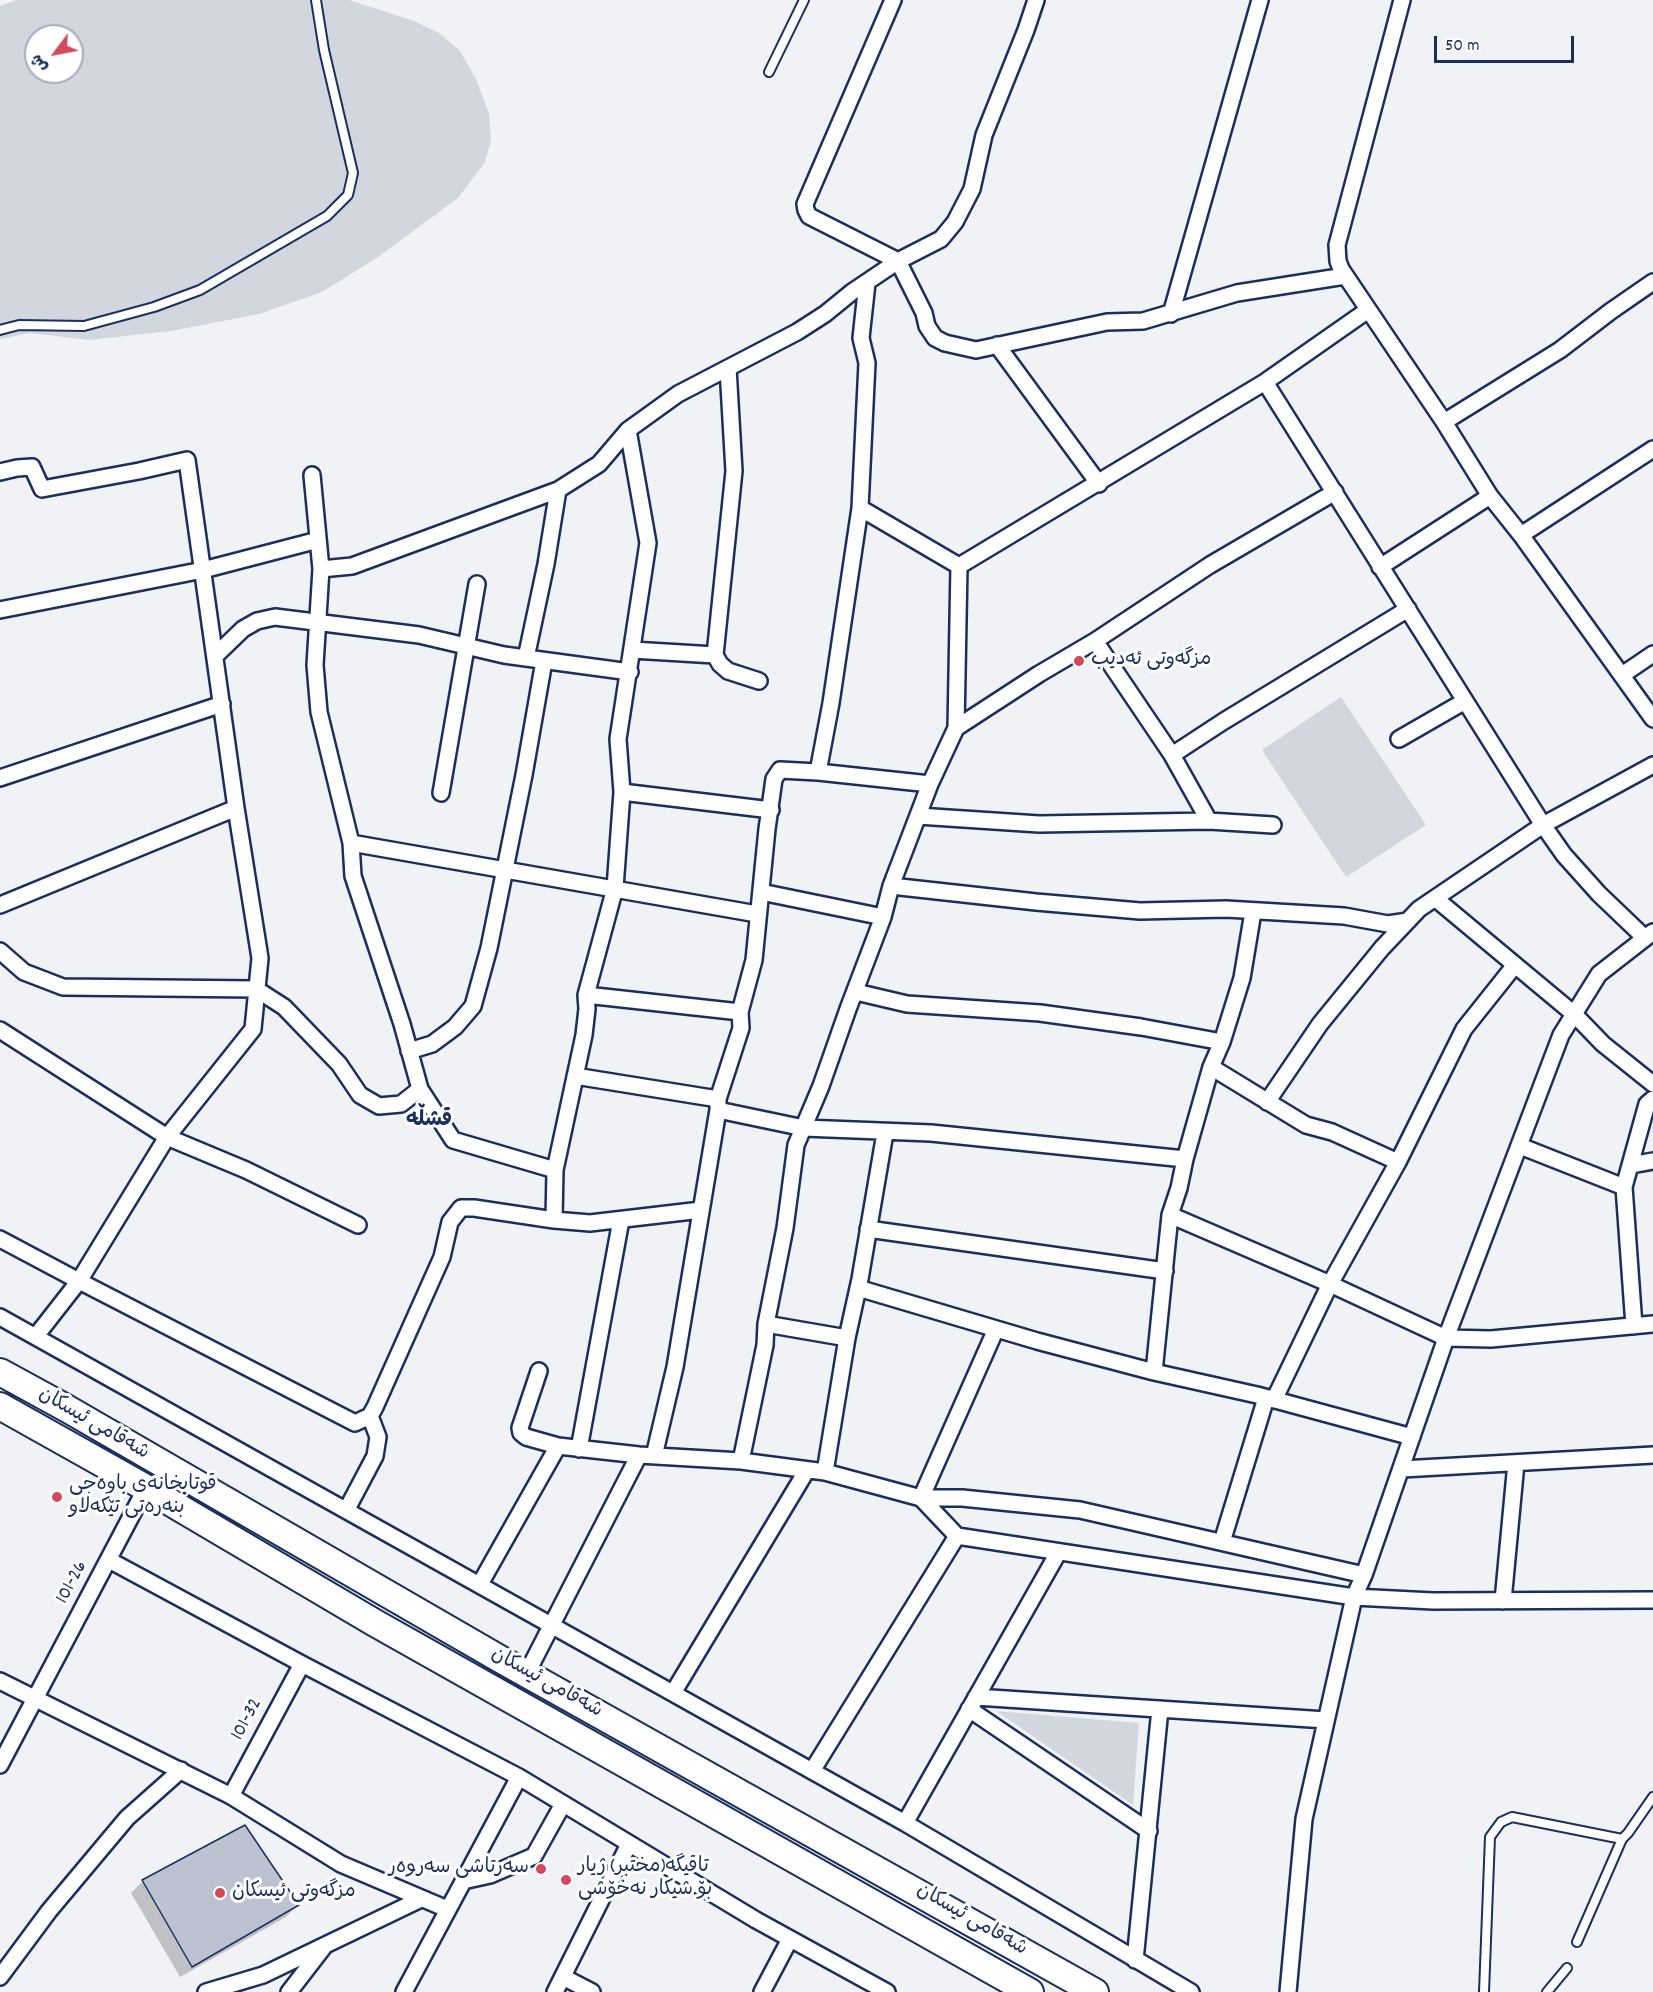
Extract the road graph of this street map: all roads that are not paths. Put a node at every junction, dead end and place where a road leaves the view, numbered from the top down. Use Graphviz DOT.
graph roads {
  1 [pos="316,0"];
  2 [pos="804,0"];
  3 [pos="893,0"];
  4 [pos="1036,0"];
  5 [pos="1260,0"];
  6 [pos="1402,0"];
  7 [pos="770,72"];
  8 [pos="898,261"];
  9 [pos="1345,276"];
  10 [pos="1653,282"];
  11 [pos="867,283"];
  12 [pos="1368,310"];
  13 [pos="1171,314"];
  14 [pos="0,330"];
  15 [pos="997,345"];
  16 [pos="728,368"];
  17 [pos="1265,382"];
  18 [pos="1444,422"];
  19 [pos="628,430"];
  20 [pos="1652,451"];
  21 [pos="0,472"];
  22 [pos="312,475"];
  23 [pos="1099,484"];
  24 [pos="558,490"];
  25 [pos="1335,492"];
  26 [pos="1490,496"];
  27 [pos="860,508"];
  28 [pos="1521,536"];
  29 [pos="318,540"];
  30 [pos="959,566"];
  31 [pos="1380,567"];
  32 [pos="321,569"];
  33 [pos="203,570"];
  34 [pos="477,584"];
  35 [pos="1408,609"];
  36 [pos="0,610"];
  37 [pos="317,622"];
  38 [pos="1095,641"];
  39 [pos="467,646"];
  40 [pos="632,650"];
  41 [pos="1653,654"];
  42 [pos="715,655"];
  43 [pos="215,656"];
  44 [pos="526,658"];
  45 [pos="544,661"];
  46 [pos="630,672"];
  47 [pos="1622,675"];
  48 [pos="759,681"];
  49 [pos="1465,701"];
  50 [pos="222,704"];
  51 [pos="1653,719"];
  52 [pos="956,728"];
  53 [pos="1399,739"];
  54 [pos="1172,755"];
  55 [pos="1653,765"];
  56 [pos="818,772"];
  57 [pos="0,778"];
  58 [pos="930,784"];
  59 [pos="622,792"];
  60 [pos="441,793"];
  61 [pos="236,808"];
  62 [pos="771,810"];
  63 [pos="918,816"];
  64 [pos="1209,821"];
  65 [pos="1273,825"];
  66 [pos="1543,825"];
  67 [pos="351,843"];
  68 [pos="503,870"];
  69 [pos="891,886"];
  70 [pos="615,888"];
  71 [pos="761,892"];
  72 [pos="1436,899"];
  73 [pos="0,904"];
  74 [pos="1253,912"];
  75 [pos="757,914"];
  76 [pos="883,917"];
  77 [pos="1408,921"];
  78 [pos="1649,935"];
  79 [pos="0,951"];
  80 [pos="1515,965"];
  81 [pos="256,989"];
  82 [pos="856,992"];
  83 [pos="586,995"];
  84 [pos="740,1012"];
  85 [pos="1574,1014"];
  86 [pos="0,1030"];
  87 [pos="1222,1042"];
  88 [pos="409,1051"];
  89 [pos="1212,1067"];
  90 [pos="575,1076"];
  91 [pos="1653,1084"];
  92 [pos="420,1089"];
  93 [pos="1653,1099"];
  94 [pos="1267,1102"];
  95 [pos="718,1105"];
  96 [pos="804,1128"];
  97 [pos="885,1133"];
  98 [pos="167,1137"];
  99 [pos="1520,1146"];
  100 [pos="1185,1159"];
  101 [pos="1653,1161"];
  102 [pos="1398,1162"];
  103 [pos="1631,1165"];
  104 [pos="555,1170"];
  105 [pos="1624,1186"];
  106 [pos="700,1210"];
  107 [pos="1170,1215"];
  108 [pos="621,1220"];
  109 [pos="554,1221"];
  110 [pos="358,1225"];
  111 [pos="868,1228"];
  112 [pos="0,1239"];
  113 [pos="1165,1271"];
  114 [pos="79,1281"];
  115 [pos="1330,1284"];
  116 [pos="858,1288"];
  117 [pos="0,1317"];
  118 [pos="766,1324"];
  119 [pos="1653,1324"];
  120 [pos="1634,1326"];
  121 [pos="996,1329"];
  122 [pos="36,1336"];
  123 [pos="847,1338"];
  124 [pos="1446,1338"];
  125 [pos="539,1371"];
  126 [pos="0,1372"];
  127 [pos="1154,1372"];
  128 [pos="1270,1399"];
  129 [pos="0,1406"];
  130 [pos="370,1416"];
  131 [pos="87,1420"];
  132 [pos="1413,1437"];
  133 [pos="558,1446"];
  134 [pos="75,1448"];
  135 [pos="579,1449"];
  136 [pos="1653,1455"];
  137 [pos="646,1456"];
  138 [pos="741,1461"];
  139 [pos="1515,1463"];
  140 [pos="1402,1469"];
  141 [pos="807,1470"];
  142 [pos="825,1472"];
  143 [pos="146,1488"];
  144 [pos="921,1498"];
  145 [pos="346,1509"];
  146 [pos="957,1536"];
  147 [pos="1222,1542"];
  148 [pos="1058,1553"];
  149 [pos="109,1560"];
  150 [pos="1364,1575"];
  151 [pos="480,1584"];
  152 [pos="1354,1597"];
  153 [pos="1653,1600"];
  154 [pos="1503,1601"];
  155 [pos="551,1624"];
  156 [pos="302,1664"];
  157 [pos="527,1673"];
  158 [pos="0,1681"];
  159 [pos="673,1693"];
  160 [pos="35,1698"];
  161 [pos="973,1703"];
  162 [pos="1160,1709"];
  163 [pos="1326,1720"];
  164 [pos="0,1765"];
  165 [pos="181,1770"];
  166 [pos="812,1771"];
  167 [pos="519,1777"];
  168 [pos="231,1796"];
  169 [pos="1653,1797"];
  170 [pos="563,1804"];
  171 [pos="905,1822"];
  172 [pos="1149,1831"];
  173 [pos="1622,1839"];
  174 [pos="629,1844"];
  175 [pos="463,1881"];
  176 [pos="421,1899"];
  177 [pos="447,1910"];
  178 [pos="790,1939"];
  179 [pos="1577,1941"];
  180 [pos="325,1946"];
  181 [pos="1135,1960"];
  182 [pos="1567,1968"];
  183 [pos="0,1977"];
  184 [pos="563,1977"];
  185 [pos="206,1992"];
  186 [pos="289,1992"];
  187 [pos="404,1992"];
  188 [pos="555,1992"];
  189 [pos="592,1992"];
  190 [pos="762,1992"];
  191 [pos="887,1992"];
  192 [pos="1030,1992"];
  193 [pos="1095,1992"];
  194 [pos="1191,1992"];
  195 [pos="1288,1992"];
  196 [pos="1485,1992"];
  197 [pos="1547,1992"];
  1 -- 14 [label="lane"];
  2 -- 7 [label="lane"];
  3 -- 8 [label="street"];
  4 -- 8 [label="street"];
  5 -- 13 [label="street"];
  6 -- 9 [label="street"];
  8 -- 11 [label="street"];
  8 -- 15 [label="street"];
  9 -- 12 [label="street"];
  9 -- 13 [label="street"];
  10 -- 18 [label="street"];
  11 -- 16 [label="street"];
  11 -- 27 [label="street"];
  12 -- 17 [label="street"];
  12 -- 18 [label="street"];
  13 -- 15 [label="street"];
  15 -- 23 [label="street"];
  16 -- 19 [label="street"];
  16 -- 42 [label="street"];
  17 -- 23 [label="street"];
  17 -- 25 [label="street"];
  18 -- 26 [label="street"];
  19 -- 24 [label="street"];
  19 -- 40 [label="street"];
  20 -- 28 [label="street"];
  21 -- 33 [label="street"];
  22 -- 29 [label="street"];
  23 -- 30 [label="street"];
  24 -- 32 [label="street"];
  24 -- 44 [label="street"];
  25 -- 31 [label="street"];
  25 -- 38 [label="street"];
  26 -- 28 [label="street"];
  26 -- 31 [label="street"];
  27 -- 30 [label="street"];
  27 -- 56 [label="street"];
  28 -- 47 [label="street"];
  29 -- 32 [label="street"];
  29 -- 33 [label="street"];
  30 -- 52 [label="street"];
  31 -- 35 [label="street"];
  32 -- 37 [label="street"];
  33 -- 36 [label="street"];
  33 -- 43 [label="street"];
  34 -- 39 [label="street"];
  35 -- 49 [label="street"];
  35 -- 54 [label="street"];
  37 -- 39 [label="street"];
  37 -- 43 [label="street"];
  37 -- 67 [label="street"];
  38 -- 52 [label="street"];
  38 -- 54 [label="street"];
  39 -- 44 [label="street"];
  39 -- 60 [label="street"];
  40 -- 42 [label="street"];
  40 -- 46 [label="street"];
  41 -- 47 [label="street"];
  42 -- 48 [label="street"];
  43 -- 50 [label="street"];
  44 -- 45 [label="street"];
  45 -- 46 [label="street"];
  45 -- 68 [label="street"];
  46 -- 59 [label="street"];
  47 -- 51 [label="street"];
  49 -- 53 [label="street"];
  49 -- 66 [label="street"];
  50 -- 57 [label="street"];
  50 -- 61 [label="street"];
  52 -- 58 [label="street"];
  54 -- 64 [label="street"];
  55 -- 66 [label="street"];
  56 -- 58 [label="street"];
  56 -- 62 [label="street"];
  58 -- 63 [label="street"];
  59 -- 62 [label="street"];
  59 -- 70 [label="street"];
  61 -- 73 [label="street"];
  61 -- 81 [label="street"];
  62 -- 71 [label="street"];
  63 -- 64 [label="street"];
  63 -- 69 [label="street"];
  64 -- 65 [label="street"];
  66 -- 72 [label="street"];
  66 -- 78 [label="street"];
  67 -- 68 [label="street"];
  67 -- 88 [label="street"];
  68 -- 70 [label="street"];
  68 -- 88 [label="street"];
  69 -- 74 [label="street"];
  69 -- 76 [label="street"];
  70 -- 75 [label="street"];
  70 -- 83 [label="street"];
  71 -- 75 [label="street"];
  71 -- 76 [label="street"];
  72 -- 77 [label="street"];
  72 -- 80 [label="street"];
  74 -- 77 [label="street"];
  74 -- 87 [label="street"];
  75 -- 84 [label="street"];
  76 -- 82 [label="street"];
  77 -- 94 [label="street"];
  78 -- 85 [label="street"];
  79 -- 81 [label="street"];
  80 -- 85 [label="street"];
  80 -- 102 [label="street"];
  81 -- 92 [label="street"];
  81 -- 98 [label="street"];
  82 -- 87 [label="street"];
  82 -- 96 [label="street"];
  83 -- 84 [label="street"];
  83 -- 90 [label="street"];
  84 -- 95 [label="street"];
  85 -- 91 [label="street"];
  85 -- 99 [label="street"];
  86 -- 98 [label="street"];
  87 -- 89 [label="street"];
  88 -- 92 [label="street"];
  89 -- 94 [label="street"];
  89 -- 100 [label="street"];
  90 -- 95 [label="street"];
  90 -- 104 [label="street"];
  92 -- 104 [label="street"];
  93 -- 103 [label="street"];
  94 -- 102 [label="street"];
  95 -- 96 [label="street"];
  95 -- 106 [label="street"];
  96 -- 97 [label="street"];
  96 -- 118 [label="street"];
  97 -- 100 [label="street"];
  97 -- 111 [label="street"];
  98 -- 110 [label="street"];
  98 -- 114 [label="street"];
  99 -- 105 [label="street"];
  99 -- 124 [label="street"];
  100 -- 107 [label="street"];
  101 -- 103 [label="street"];
  102 -- 115 [label="street"];
  103 -- 105 [label="street"];
  104 -- 109 [label="street"];
  105 -- 120 [label="street"];
  106 -- 108 [label="street"];
  106 -- 137 [label="street"];
  107 -- 113 [label="street"];
  107 -- 115 [label="street"];
  108 -- 109 [label="street"];
  108 -- 135 [label="street"];
  109 -- 130 [label="street"];
  111 -- 113 [label="street"];
  111 -- 116 [label="street"];
  112 -- 114 [label="street"];
  113 -- 127 [label="street"];
  114 -- 122 [label="street"];
  114 -- 130 [label="street"];
  115 -- 124 [label="street"];
  115 -- 128 [label="street"];
  116 -- 121 [label="street"];
  116 -- 123 [label="street"];
  117 -- 122 [label="street"];
  118 -- 123 [label="street"];
  118 -- 138 [label="street"];
  119 -- 120 [label="street"];
  120 -- 124 [label="street"];
  121 -- 127 [label="street"];
  121 -- 144 [label="street"];
  122 -- 145 [label="street"];
  123 -- 142 [label="street"];
  124 -- 132 [label="street"];
  125 -- 133 [label="street"];
  126 -- 131 [label="main road, شەقامی ئیسکان"];
  127 -- 128 [label="street"];
  128 -- 132 [label="street"];
  128 -- 147 [label="street"];
  129 -- 134 [label="main road, شەقامی ئیسکان"];
  130 -- 145 [label="street"];
  131 -- 134 [label="main road"];
  131 -- 157 [label="main road, شەقامی ئیسکان"];
  132 -- 140 [label="street"];
  133 -- 135 [label="street"];
  133 -- 151 [label="street"];
  134 -- 143 [label="main road, شەقامی ئیسکان"];
  135 -- 137 [label="street"];
  136 -- 139 [label="street"];
  137 -- 138 [label="street"];
  137 -- 155 [label="street"];
  138 -- 141 [label="street"];
  139 -- 140 [label="street"];
  139 -- 154 [label="street"];
  140 -- 150 [label="street"];
  141 -- 142 [label="street"];
  141 -- 159 [label="street"];
  142 -- 144 [label="street"];
  143 -- 149 [label="street, 101-26"];
  143 -- 192 [label="main road, شەقامی ئیسکان"];
  144 -- 146 [label="street"];
  144 -- 147 [label="street"];
  145 -- 151 [label="street"];
  146 -- 148 [label="street"];
  146 -- 166 [label="street"];
  147 -- 150 [label="street"];
  148 -- 152 [label="street"];
  148 -- 161 [label="street"];
  149 -- 156 [label="street"];
  149 -- 160 [label="street, 101-26"];
  150 -- 152 [label="street"];
  151 -- 155 [label="street"];
  152 -- 154 [label="street"];
  152 -- 163 [label="street"];
  153 -- 154 [label="street"];
  155 -- 157 [label="street"];
  155 -- 159 [label="street"];
  156 -- 167 [label="street"];
  156 -- 168 [label="street, 101-32"];
  157 -- 193 [label="main road, شەقامی ئیسکان"];
  158 -- 160 [label="street"];
  159 -- 166 [label="street"];
  160 -- 164 [label="street, 101-26"];
  160 -- 165 [label="street"];
  161 -- 162 [label="street"];
  161 -- 171 [label="street"];
  161 -- 172 [label="street"];
  162 -- 163 [label="street"];
  162 -- 172 [label="street"];
  163 -- 195 [label="street"];
  165 -- 168 [label="street"];
  165 -- 183 [label="street"];
  166 -- 171 [label="street"];
  167 -- 170 [label="street"];
  167 -- 175 [label="street"];
  168 -- 176 [label="street"];
  169 -- 173 [label="lane"];
  170 -- 174 [label="street"];
  170 -- 175 [label="street"];
  171 -- 181 [label="street"];
  172 -- 181 [label="street"];
  173 -- 179 [label="lane"];
  173 -- 196 [label="lane"];
  174 -- 178 [label="street"];
  174 -- 184 [label="street"];
  175 -- 177 [label="street"];
  176 -- 177 [label="street"];
  176 -- 180 [label="street"];
  177 -- 187 [label="street"];
  178 -- 190 [label="street"];
  178 -- 191 [label="street"];
  180 -- 185 [label="street"];
  180 -- 186 [label="street"];
  181 -- 194 [label="street"];
  182 -- 197 [label="lane"];
  184 -- 188 [label="street"];
  184 -- 189 [label="street"];
}
